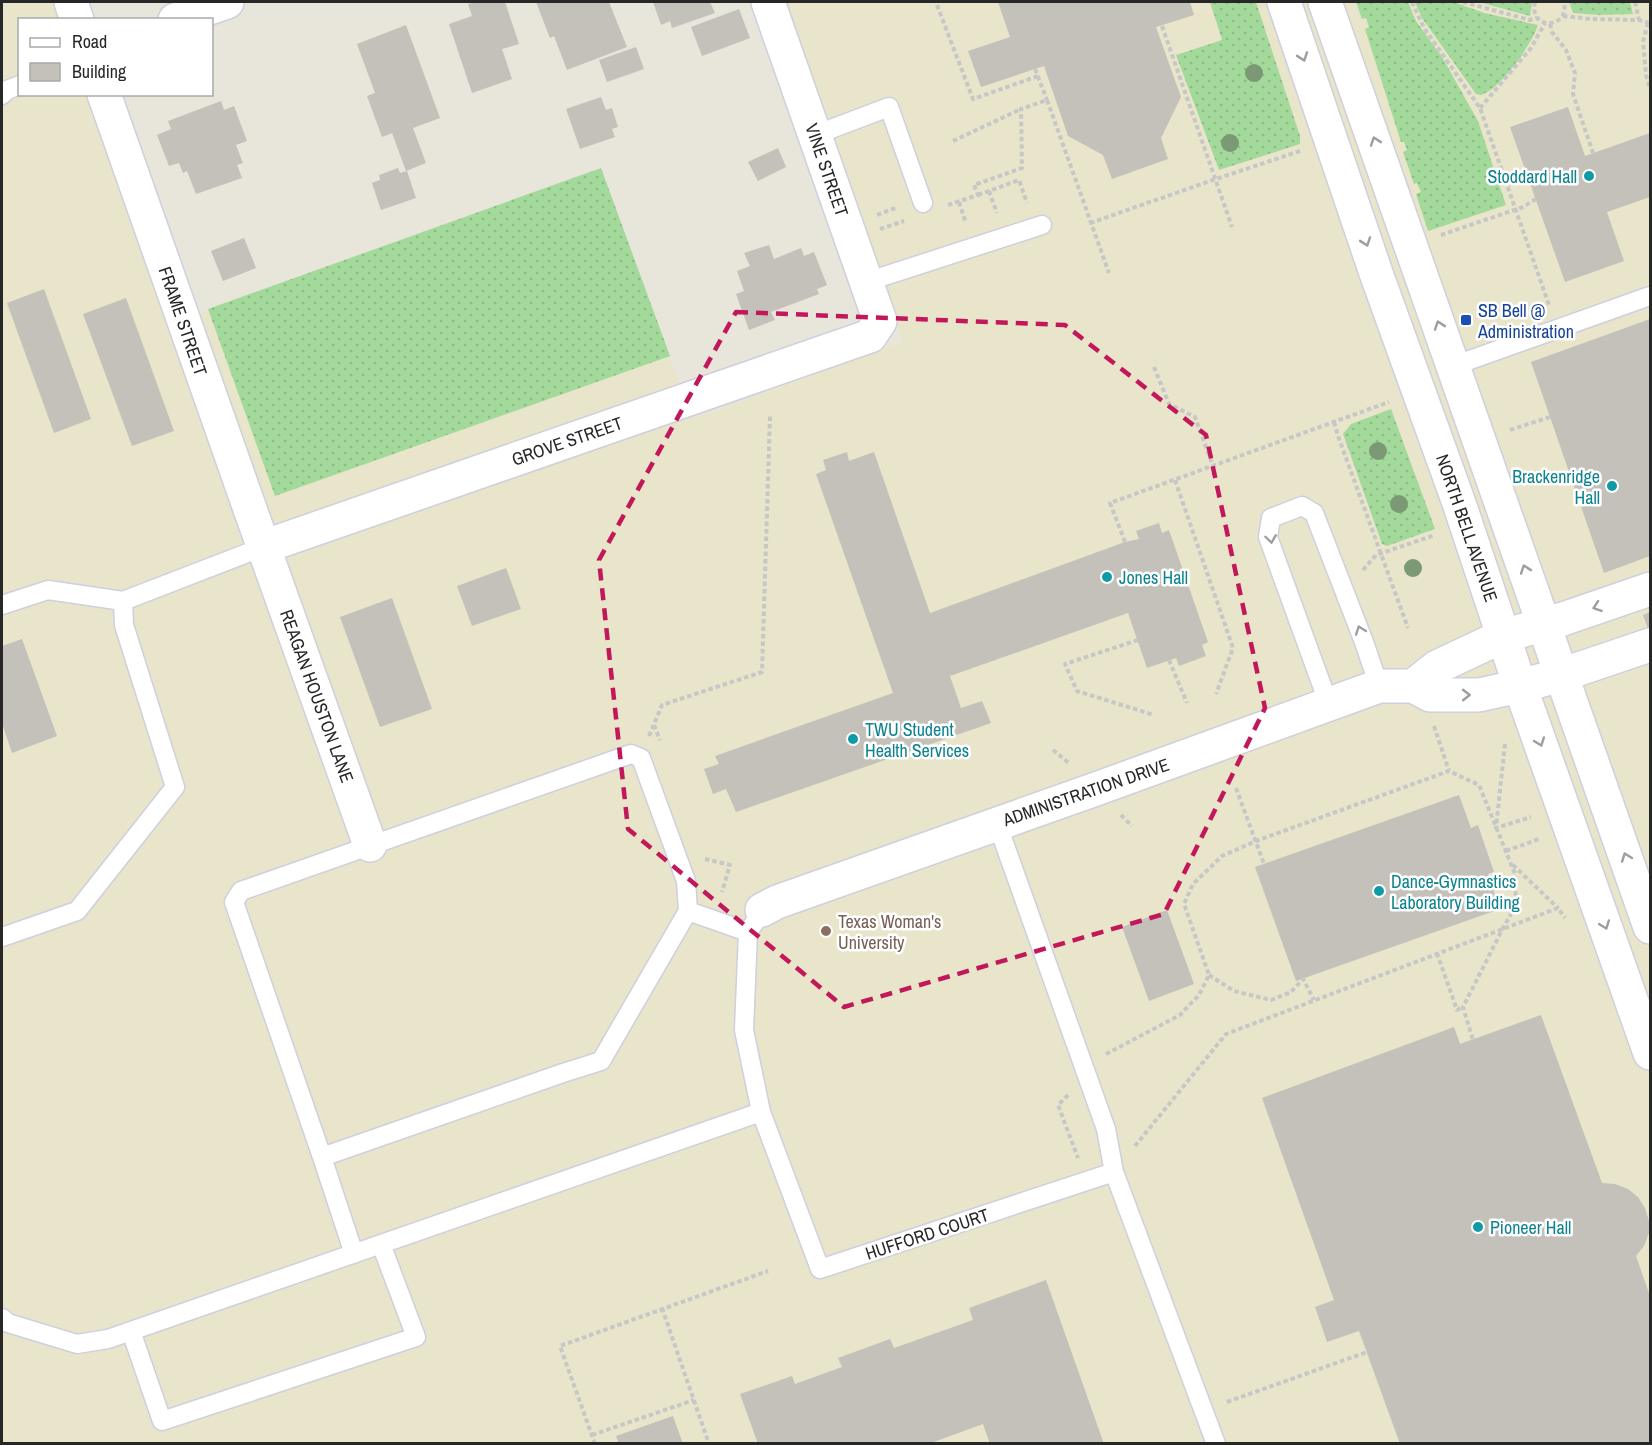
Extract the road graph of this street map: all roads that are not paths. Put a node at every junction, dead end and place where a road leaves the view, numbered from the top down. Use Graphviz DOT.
graph roads {
  1 [pos="71,2"];
  2 [pos="227,2"];
  3 [pos="768,2"];
  4 [pos="1284,2"];
  5 [pos="1325,2"];
  6 [pos="76,18"];
  7 [pos="181,18"];
  8 [pos="18,86"];
  9 [pos="2,95"];
  10 [pos="105,96"];
  11 [pos="815,135"];
  12 [pos="931,206"];
  13 [pos="1042,225"];
  14 [pos="866,282"];
  15 [pos="1650,296"];
  16 [pos="870,336"];
  17 [pos="1454,366"];
  18 [pos="263,547"];
  19 [pos="1650,589"];
  20 [pos="123,601"];
  21 [pos="2,605"];
  22 [pos="1544,624"];
  23 [pos="1503,636"];
  24 [pos="1650,645"];
  25 [pos="1561,675"];
  26 [pos="1379,686"];
  27 [pos="1413,686"];
  28 [pos="1520,686"];
  29 [pos="1329,705"];
  30 [pos="997,823"];
  31 [pos="370,845"];
  32 [pos="688,911"];
  33 [pos="755,921"];
  34 [pos="1650,927"];
  35 [pos="2,937"];
  36 [pos="1650,1053"];
  37 [pos="761,1112"];
  38 [pos="322,1157"];
  39 [pos="1114,1172"];
  40 [pos="381,1244"];
  41 [pos="354,1254"];
  42 [pos="2,1318"];
  43 [pos="131,1331"];
  44 [pos="1216,1443"];
  1 -- 6 [label="street"];
  2 -- 7 [label="street"];
  3 -- 11 [label="street, VINE STREET"];
  4 -- 23 [label="street, NORTH BELL AVENUE, one-way"];
  17 -- 5 [label="street, one-way"];
  8 -- 9 [label="lane"];
  10 -- 18 [label="street, FRAME STREET"];
  11 -- 12 [label="lane"];
  11 -- 14 [label="street, VINE STREET"];
  13 -- 14 [label="lane"];
  14 -- 16 [label="street, VINE STREET"];
  15 -- 17 [label="lane"];
  16 -- 18 [label="street, GROVE STREET"];
  22 -- 17 [label="street, one-way"];
  18 -- 20 [label="lane"];
  18 -- 31 [label="street, REAGAN HOUSTON LANE"];
  19 -- 22 [label="street, one-way"];
  20 -- 21 [label="lane"];
  20 -- 35 [label="lane"];
  22 -- 23 [label="street"];
  22 -- 25 [label="street"];
  23 -- 27 [label="street"];
  23 -- 28 [label="street, NORTH BELL AVENUE"];
  24 -- 25 [label="street, ADMINISTRATION DRIVE"];
  25 -- 28 [label="street, ADMINISTRATION DRIVE"];
  34 -- 25 [label="street, one-way"];
  26 -- 27 [label="street, ADMINISTRATION DRIVE"];
  26 -- 29 [label="street, ADMINISTRATION DRIVE"];
  26 -- 29 [label="lane, one-way"];
  27 -- 28 [label="street, ADMINISTRATION DRIVE, one-way"];
  28 -- 36 [label="street, NORTH BELL AVENUE, one-way"];
  29 -- 30 [label="street, ADMINISTRATION DRIVE"];
  30 -- 33 [label="street, ADMINISTRATION DRIVE"];
  30 -- 39 [label="lane"];
  31 -- 32 [label="lane"];
  31 -- 38 [label="lane"];
  32 -- 33 [label="lane"];
  32 -- 38 [label="lane"];
  33 -- 37 [label="lane, HUFFORD COURT"];
  37 -- 39 [label="lane, HUFFORD COURT"];
  37 -- 40 [label="lane"];
  38 -- 41 [label="lane"];
  39 -- 44 [label="lane"];
  40 -- 41 [label="lane"];
  40 -- 43 [label="lane"];
  41 -- 43 [label="lane"];
  42 -- 43 [label="lane"];
}
